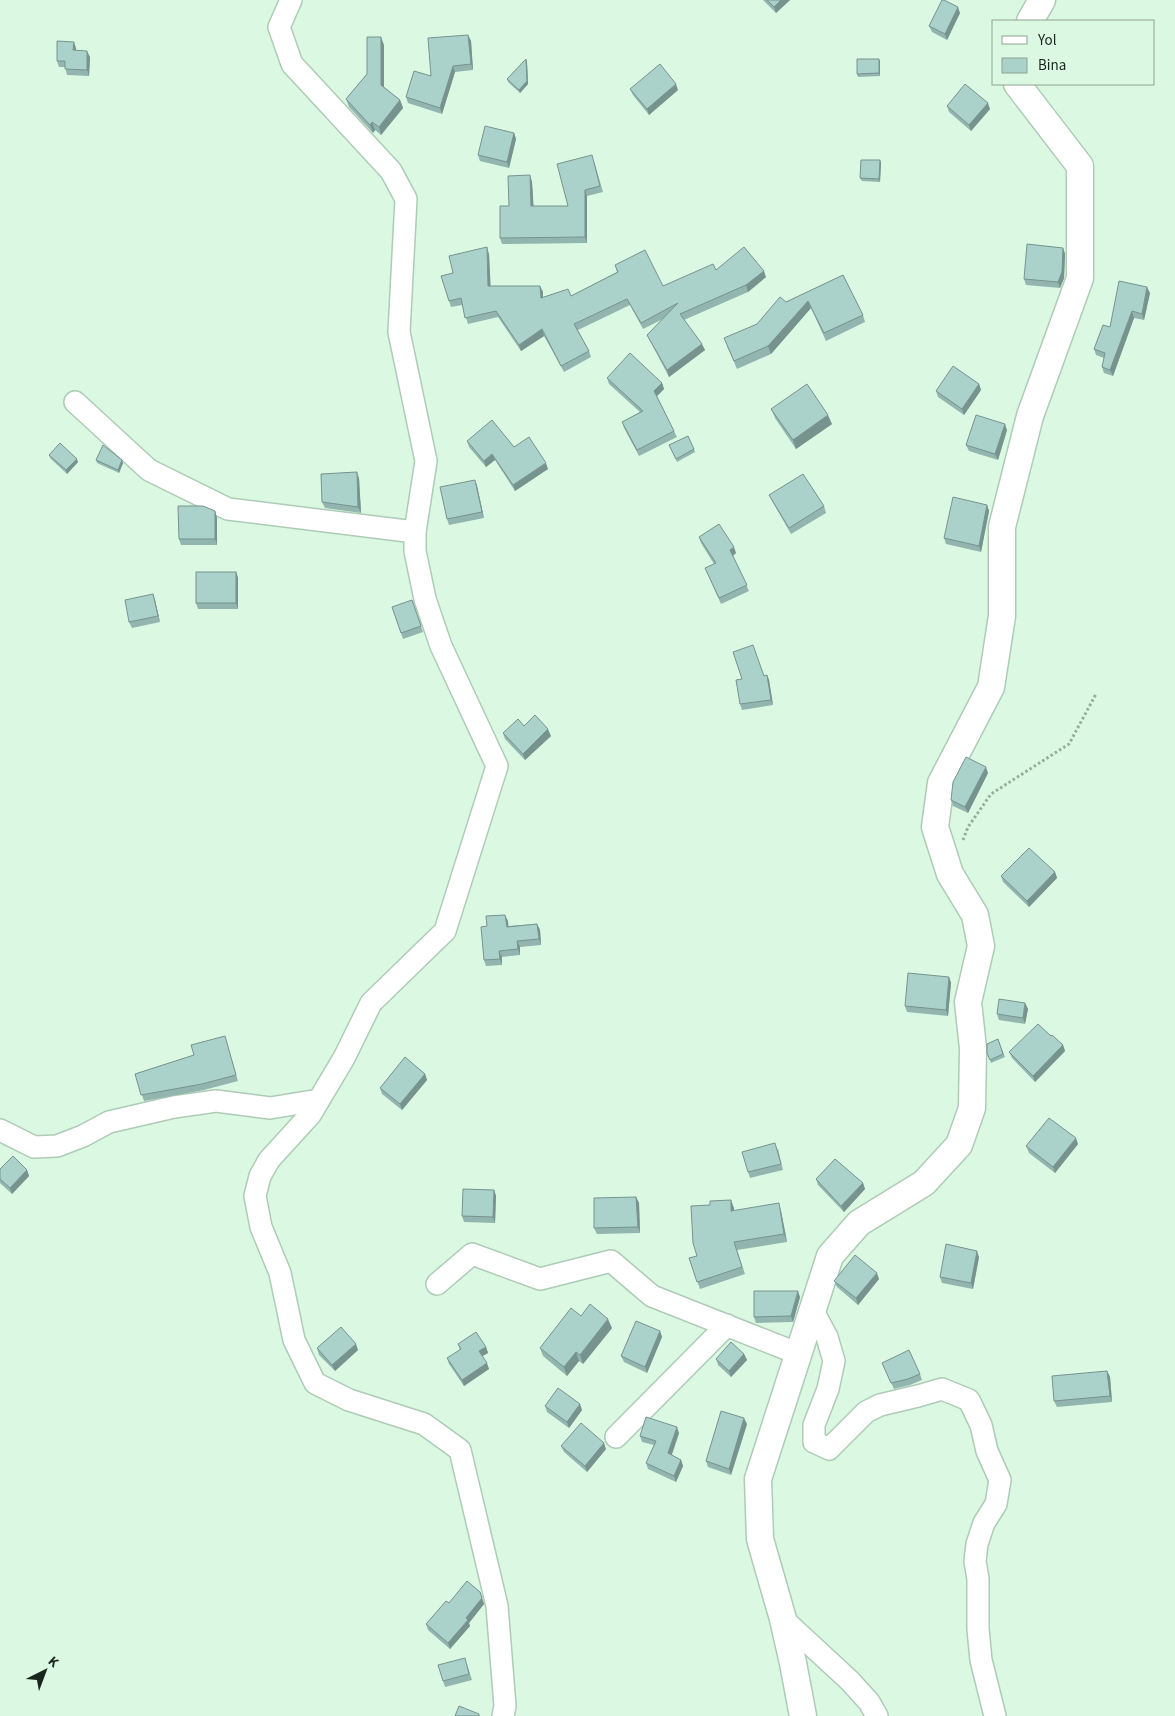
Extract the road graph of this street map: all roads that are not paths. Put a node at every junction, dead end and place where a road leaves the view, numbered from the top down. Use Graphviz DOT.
graph roads {
  1 [pos="291,0"];
  2 [pos="1042,0"];
  3 [pos="1031,20"];
  4 [pos="1018,85"];
  5 [pos="75,402"];
  6 [pos="415,532"];
  7 [pos="319,1100"];
  8 [pos="0,1130"];
  9 [pos="437,1284"];
  10 [pos="813,1311"];
  11 [pos="727,1325"];
  12 [pos="799,1354"];
  13 [pos="616,1437"];
  14 [pos="783,1619"];
  15 [pos="503,1716"];
  16 [pos="803,1716"];
  17 [pos="877,1716"];
  18 [pos="995,1716"];
  1 -- 6 [label="street"];
  2 -- 3 [label="street"];
  4 -- 10 [label="street"];
  5 -- 6 [label="street"];
  6 -- 7 [label="street"];
  7 -- 8 [label="street"];
  7 -- 15 [label="street"];
  9 -- 11 [label="street"];
  10 -- 12 [label="street"];
  10 -- 18 [label="street"];
  11 -- 12 [label="street"];
  11 -- 13 [label="street"];
  12 -- 14 [label="street"];
  14 -- 16 [label="street"];
  14 -- 17 [label="street"];
}
